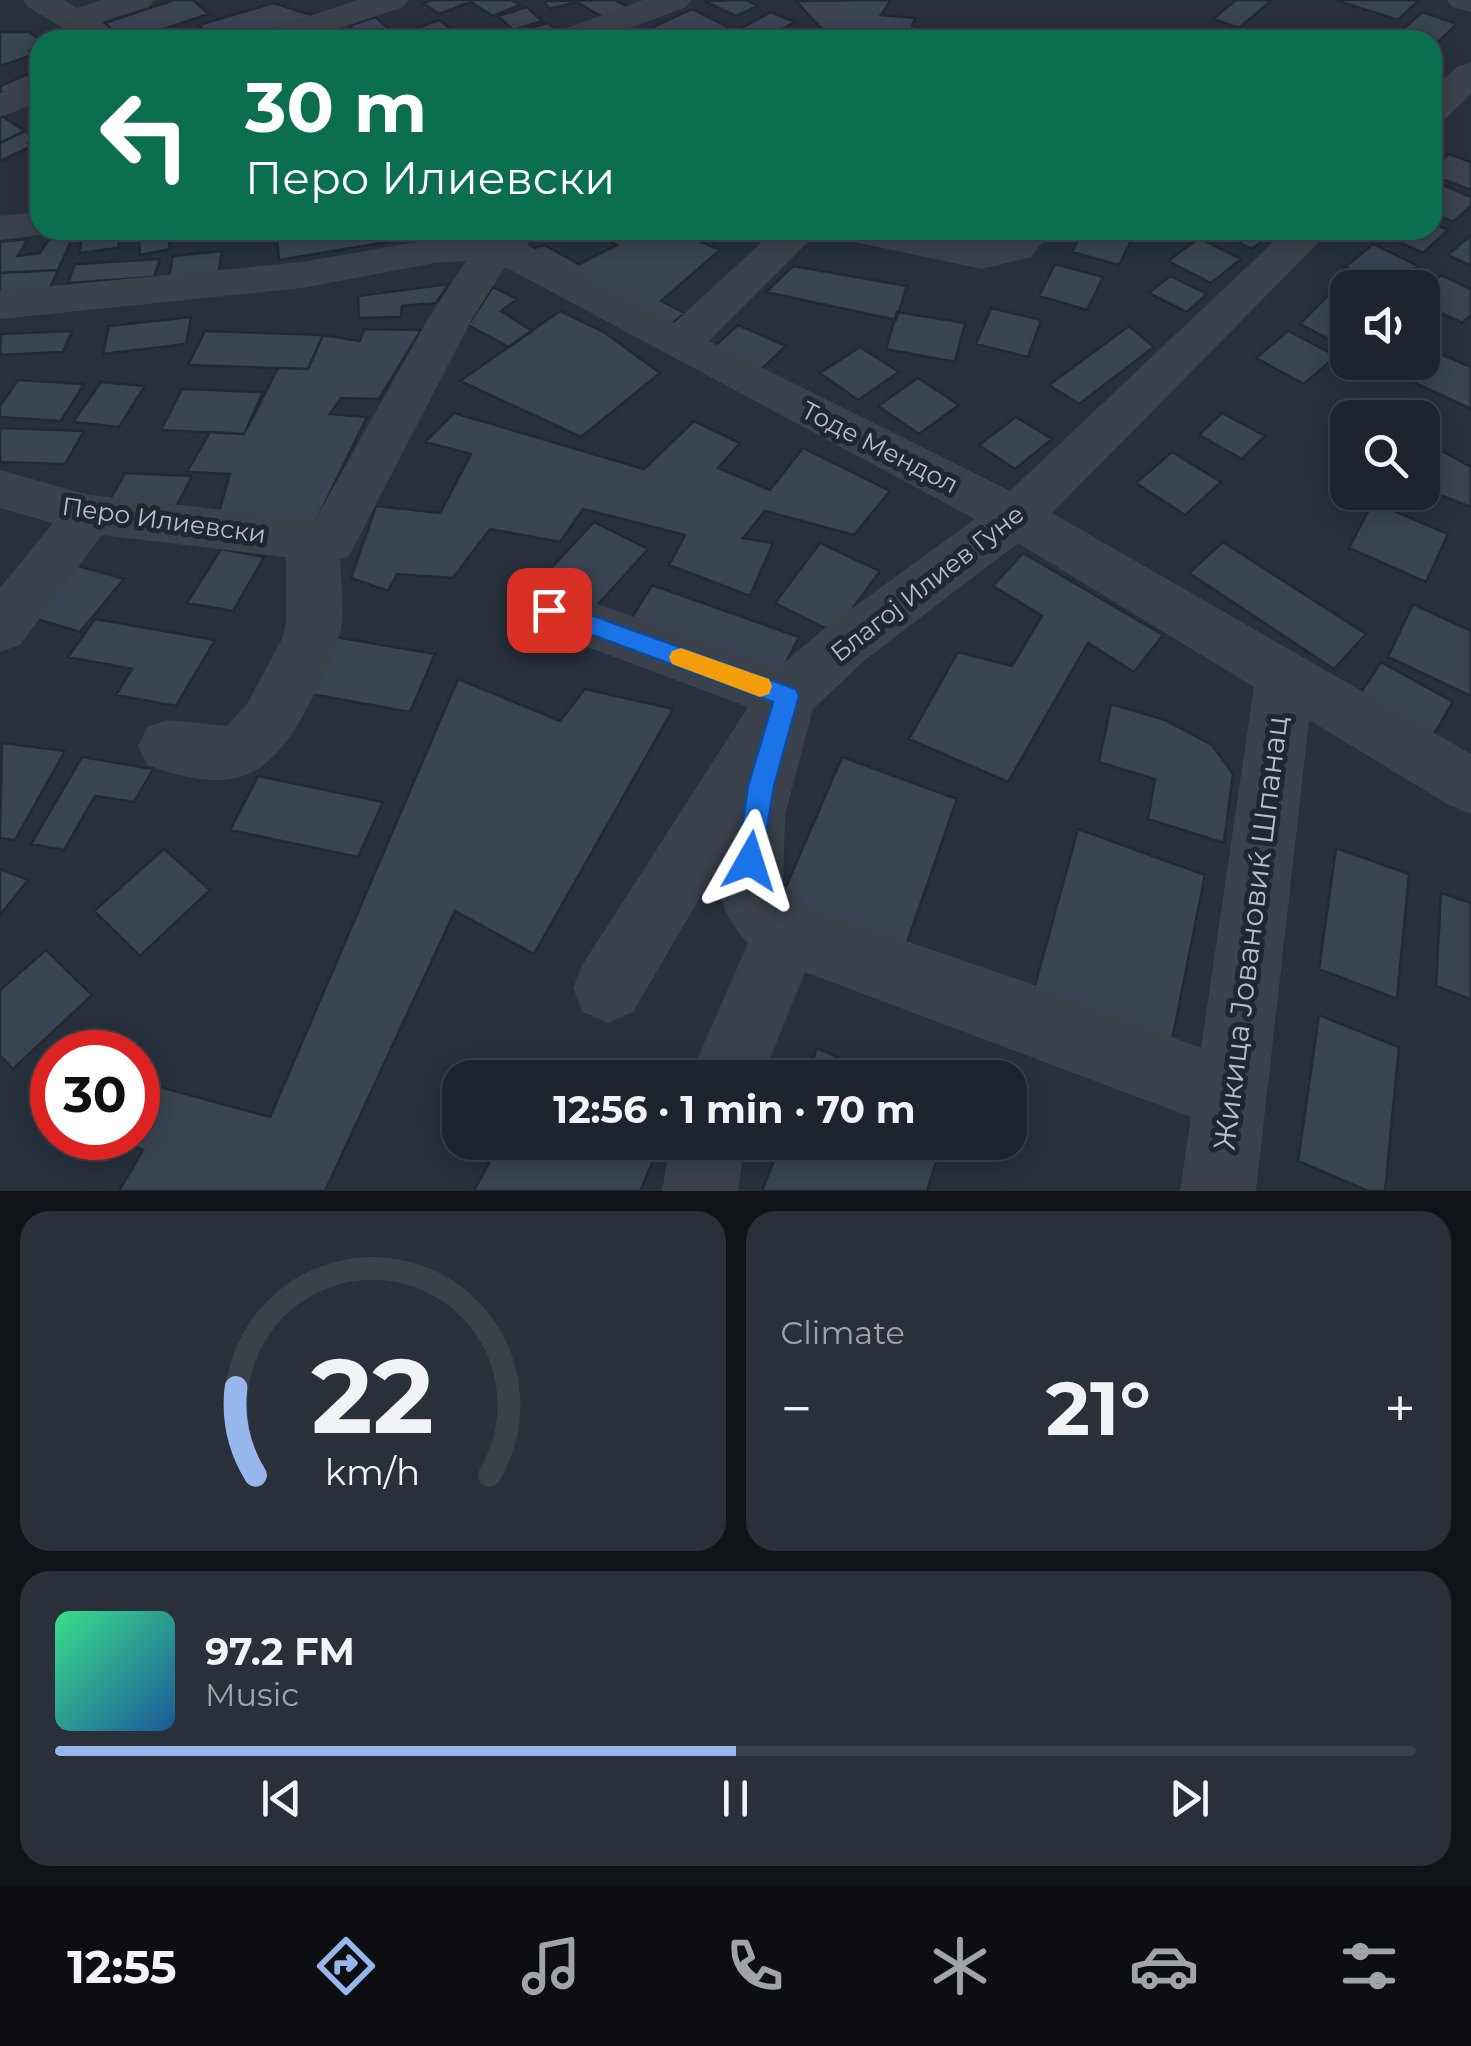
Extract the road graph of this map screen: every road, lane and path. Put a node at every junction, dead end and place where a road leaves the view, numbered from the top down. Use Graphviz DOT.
graph roads {
  1 [pos="40,0"];
  2 [pos="137,0"];
  3 [pos="391,0"];
  4 [pos="674,0"];
  5 [pos="72,20"];
  6 [pos="90,30"];
  7 [pos="301,30"];
  8 [pos="593,30"];
  9 [pos="1471,74"];
  10 [pos="30,93"];
  11 [pos="1442,102"];
  12 [pos="0,106"];
  13 [pos="30,225"];
  14 [pos="0,228"];
  15 [pos="477,240"];
  16 [pos="495,240"];
  17 [pos="506,240"];
  18 [pos="788,240"];
  19 [pos="904,240"];
  20 [pos="1023,240"];
  21 [pos="1300,240"];
  22 [pos="0,305"];
  23 [pos="678,344"];
  24 [pos="0,489"];
  25 [pos="89,514"];
  26 [pos="1016,517"];
  27 [pos="322,541"];
  28 [pos="549,610"];
  29 [pos="0,630"];
  30 [pos="1285,675"];
  31 [pos="787,696"];
  32 [pos="168,746"];
  33 [pos="1471,786"];
  34 [pos="787,933"];
  35 [pos="608,988"];
  36 [pos="732,1060"];
  37 [pos="1230,1096"];
  38 [pos="705,1160"];
  39 [pos="700,1191"];
  40 [pos="1218,1191"];
  1 -- 5 [label="street"];
  2 -- 5 [label="street"];
  3 -- 7 [label="street"];
  4 -- 8 [label="street"];
  5 -- 6 [label="street"];
  9 -- 11 [label="street"];
  10 -- 12 [label="street"];
  13 -- 14 [label="street"];
  15 -- 22 [label="street"];
  16 -- 27 [label="street"];
  17 -- 23 [label="street, Тоде Мендол"];
  18 -- 23 [label="street"];
  19 -- 20 [label="street"];
  21 -- 26 [label="street, Благој Илиев Гуне"];
  23 -- 26 [label="street, Тоде Мендол"];
  24 -- 25 [label="street, Перо Илиевски"];
  25 -- 27 [label="street, Перо Илиевски"];
  25 -- 29 [label="street"];
  26 -- 30 [label="street, Тоде Мендол"];
  26 -- 31 [label="street, Благој Илиев Гуне"];
  27 -- 32 [label="street"];
  28 -- 31 [label="street"];
  30 -- 33 [label="street, Тоде Мендол"];
  30 -- 37 [label="street, Жикица Јовановиќ Шпанац"];
  31 -- 34 [label="street"];
  31 -- 35 [label="street, Благој Илиев Гуне"];
  34 -- 36 [label="street"];
  34 -- 37 [label="street"];
  37 -- 40 [label="street, Жикица Јовановиќ Шпанац"];
  38 -- 39 [label="street"];
}
